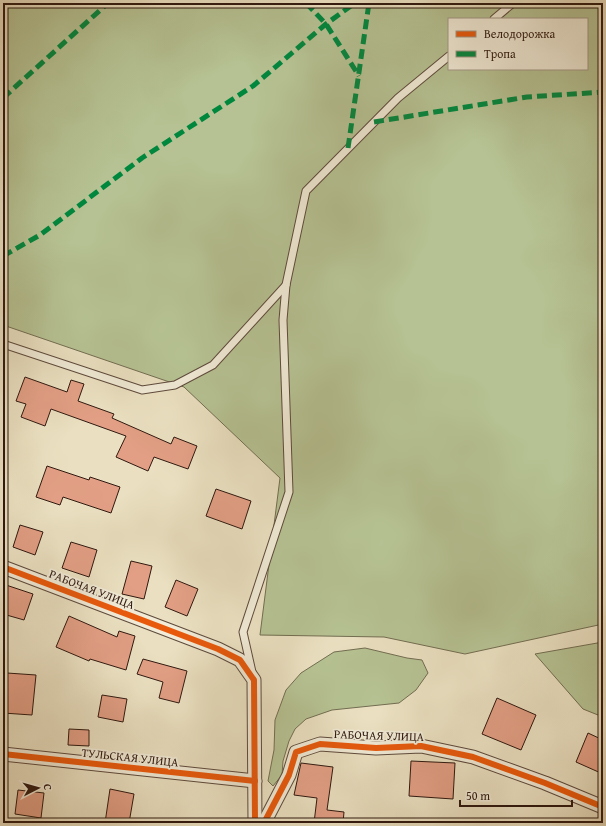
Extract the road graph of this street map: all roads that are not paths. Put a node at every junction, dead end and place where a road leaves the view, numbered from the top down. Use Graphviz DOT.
graph roads {
  1 [pos="513,3"];
  2 [pos="495,18"];
  3 [pos="448,57"];
  4 [pos="286,285"];
  5 [pos="3,344"];
  6 [pos="3,567"];
  7 [pos="254,680"];
  8 [pos="3,754"];
  9 [pos="255,782"];
  10 [pos="603,807"];
  11 [pos="255,823"];
  12 [pos="264,823"];
  1 -- 2 [label="lane"];
  3 -- 4 [label="lane"];
  4 -- 5 [label="lane"];
  4 -- 7 [label="lane"];
  6 -- 7 [label="street, РАБОЧАЯ УЛИЦА"];
  7 -- 9 [label="street"];
  8 -- 9 [label="street, ТУЛЬСКАЯ УЛИЦА"];
  9 -- 11 [label="street"];
  10 -- 12 [label="street, РАБОЧАЯ УЛИЦА"];
}
